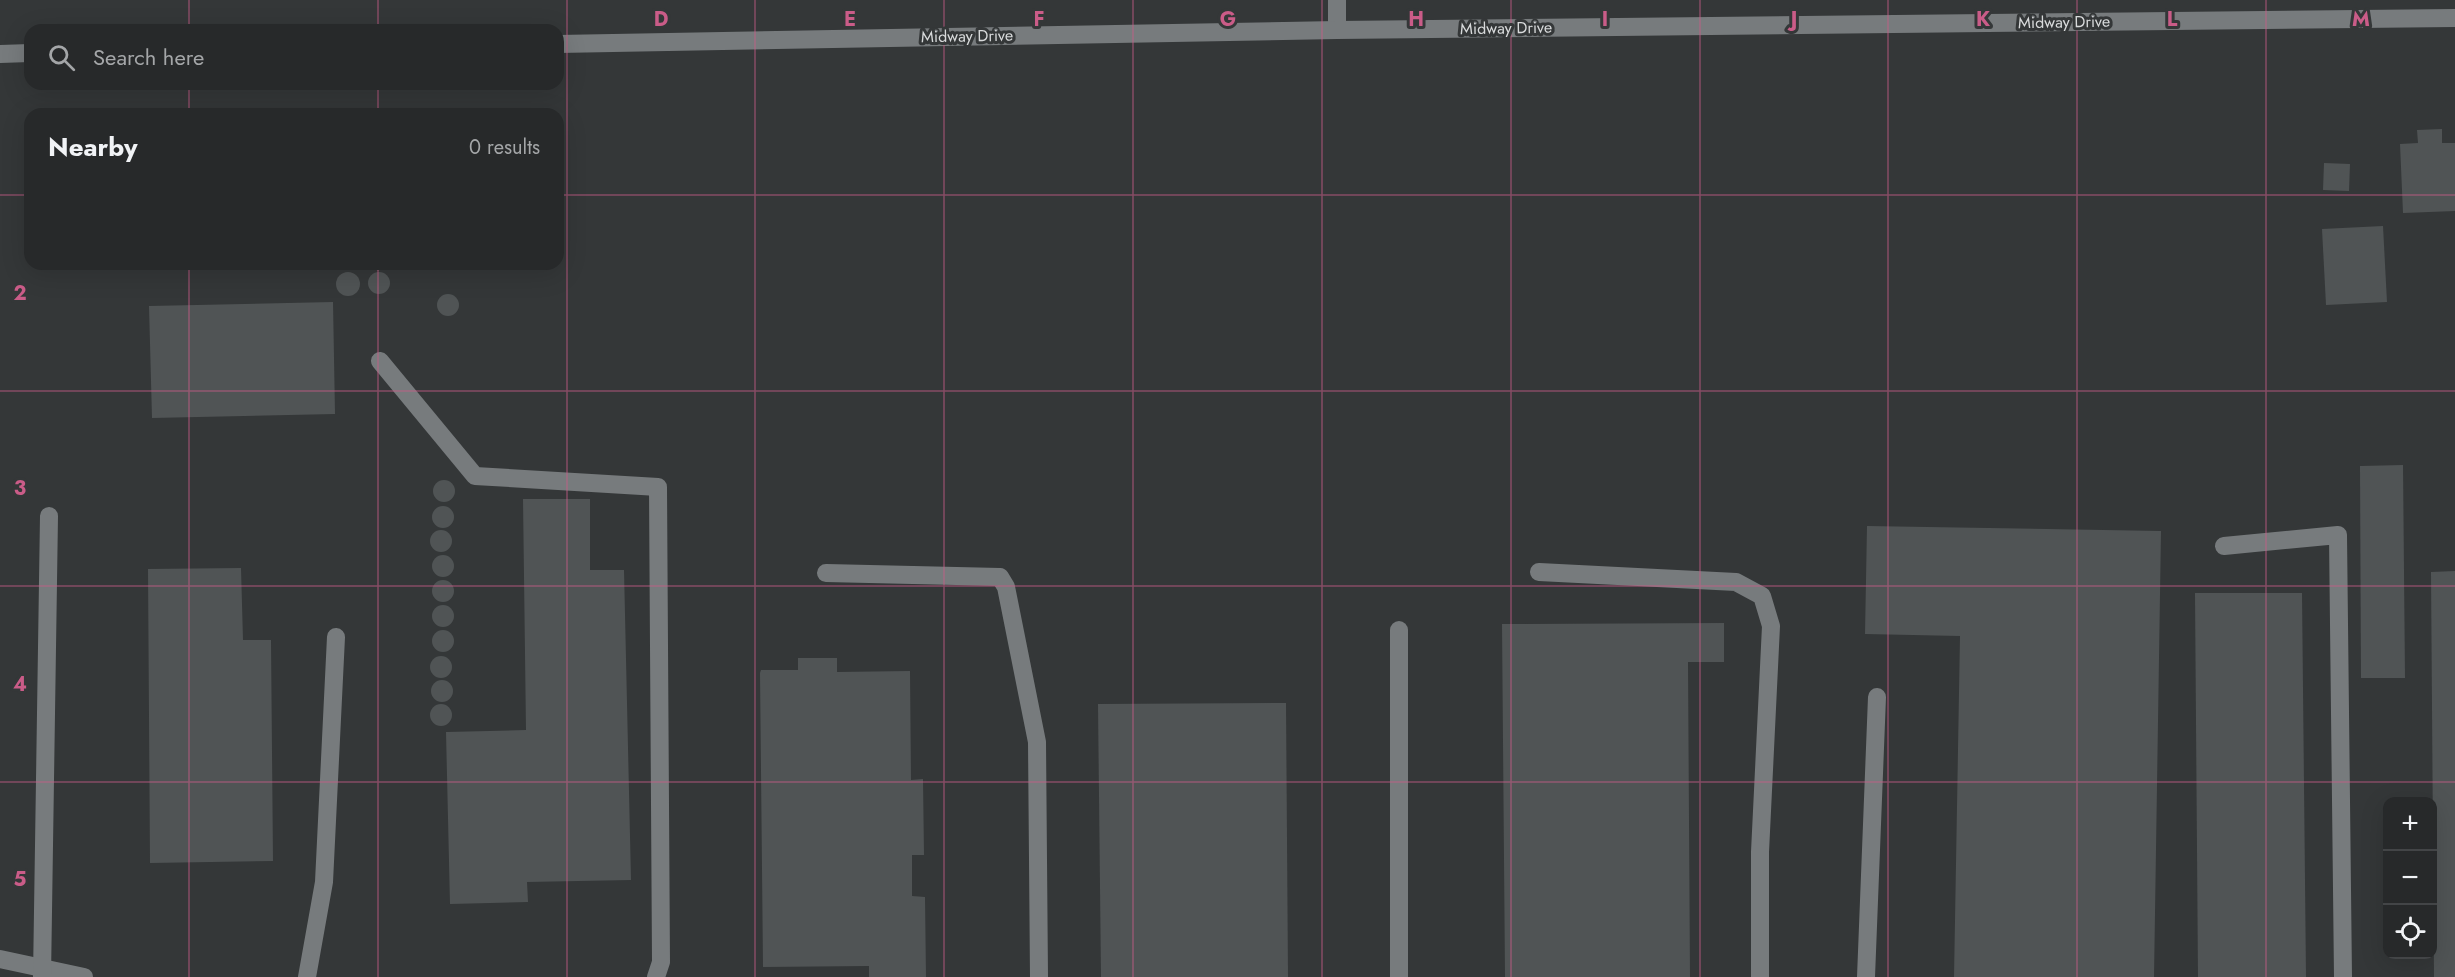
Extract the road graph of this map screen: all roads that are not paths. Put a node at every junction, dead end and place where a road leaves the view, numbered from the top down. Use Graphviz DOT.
graph roads {
  1 [pos="1337,0"];
  2 [pos="2455,18"];
  3 [pos="1337,30"];
  4 [pos="564,44"];
  5 [pos="24,53"];
  6 [pos="0,54"];
  7 [pos="380,361"];
  8 [pos="49,516"];
  9 [pos="2224,546"];
  10 [pos="1539,572"];
  11 [pos="825,573"];
  12 [pos="1399,630"];
  13 [pos="336,637"];
  14 [pos="1877,697"];
  15 [pos="0,959"];
  16 [pos="42,973"];
  17 [pos="84,977"];
  18 [pos="307,977"];
  19 [pos="656,977"];
  20 [pos="1039,977"];
  21 [pos="1399,977"];
  22 [pos="1760,977"];
  23 [pos="1866,977"];
  24 [pos="2343,977"];
  1 -- 3 [label="street"];
  2 -- 3 [label="street, Midway Drive"];
  3 -- 4 [label="street, Midway Drive"];
  5 -- 6 [label="street"];
  7 -- 19 [label="street"];
  8 -- 16 [label="street"];
  9 -- 24 [label="street"];
  10 -- 22 [label="street"];
  11 -- 20 [label="street"];
  12 -- 21 [label="street"];
  13 -- 18 [label="street"];
  14 -- 23 [label="street"];
  15 -- 16 [label="street"];
  16 -- 17 [label="street"];
}
